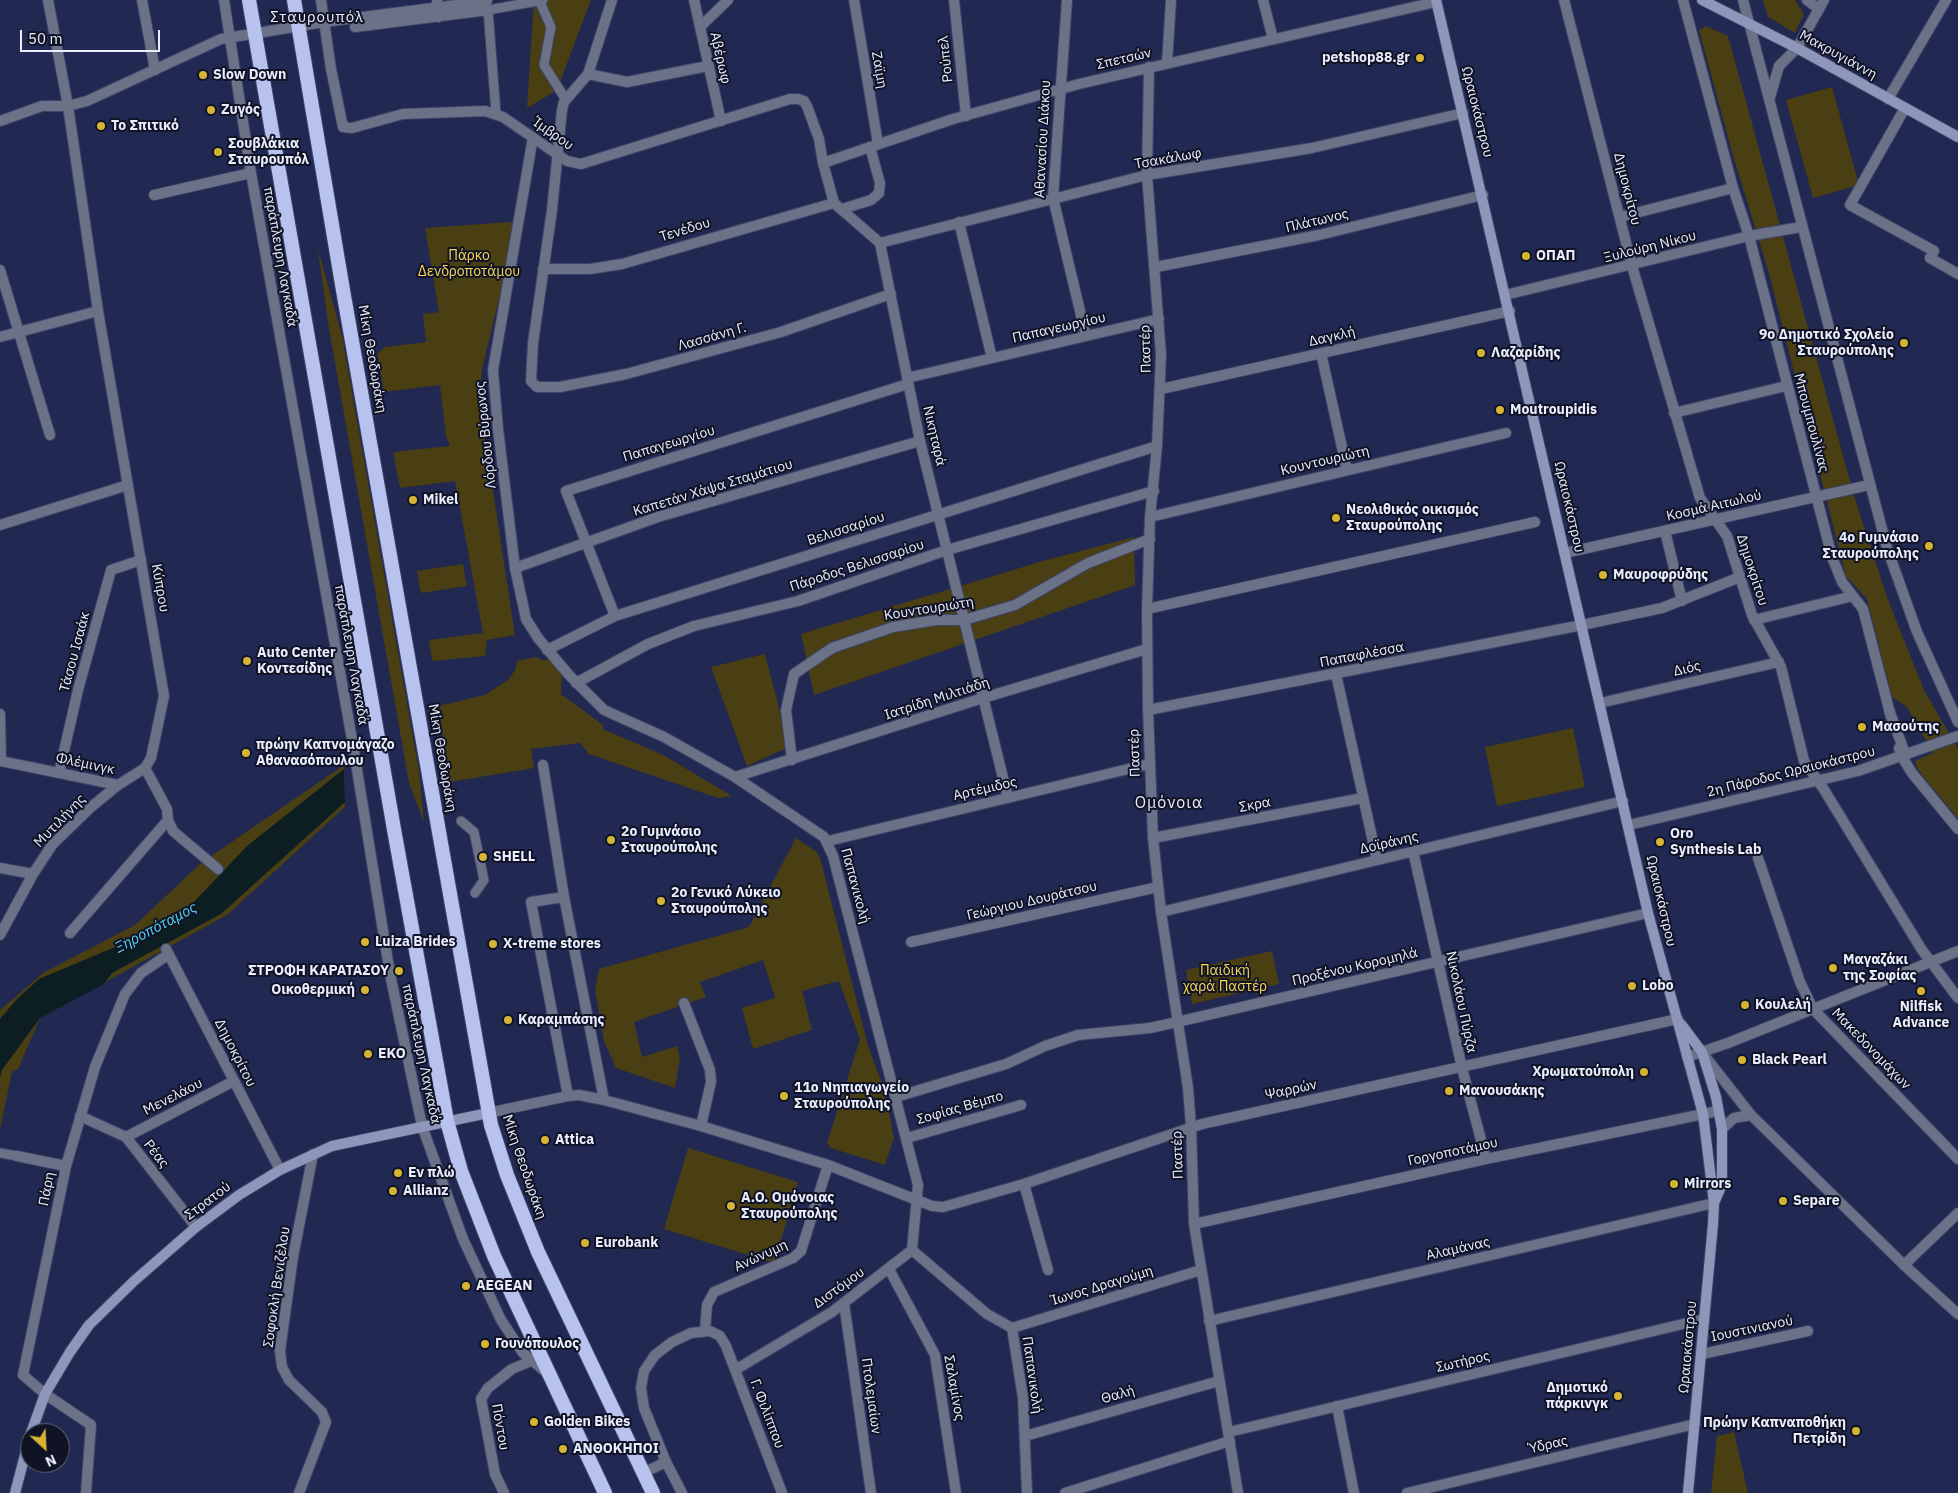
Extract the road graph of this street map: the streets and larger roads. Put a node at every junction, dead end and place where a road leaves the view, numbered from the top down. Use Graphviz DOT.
graph roads {
  1 [pos="48,0"];
  2 [pos="142,0"];
  3 [pos="224,0"];
  4 [pos="249,0"];
  5 [pos="294,0"];
  6 [pos="320,0"];
  7 [pos="612,0"];
  8 [pos="694,0"];
  9 [pos="728,0"];
  10 [pos="854,0"];
  11 [pos="954,0"];
  12 [pos="1067,0"];
  13 [pos="1170,0"];
  14 [pos="1263,0"];
  15 [pos="1564,0"];
  16 [pos="1684,0"];
  17 [pos="1702,0"];
  18 [pos="1743,0"];
  19 [pos="1807,0"];
  20 [pos="1946,0"];
  21 [pos="1436,1"];
  22 [pos="487,4"];
  23 [pos="1822,5"];
  24 [pos="438,8"];
  25 [pos="324,22"];
  26 [pos="1749,24"];
  27 [pos="299,26"];
  28 [pos="355,27"];
  29 [pos="700,27"];
  30 [pos="254,33"];
  31 [pos="230,37"];
  32 [pos="1273,39"];
  33 [pos="1797,48"];
  34 [pos="1167,63"];
  35 [pos="708,66"];
  36 [pos="1149,67"];
  37 [pos="155,70"];
  38 [pos="588,74"];
  39 [pos="1059,90"];
  40 [pos="1888,99"];
  41 [pos="1769,100"];
  42 [pos="68,106"];
  43 [pos="1905,108"];
  44 [pos="1463,113"];
  45 [pos="966,116"];
  46 [pos="0,121"];
  47 [pos="721,121"];
  48 [pos="533,137"];
  49 [pos="1958,138"];
  50 [pos="874,146"];
  51 [pos="557,156"];
  52 [pos="823,163"];
  53 [pos="252,173"];
  54 [pos="1147,175"];
  55 [pos="1733,188"];
  56 [pos="1483,195"];
  57 [pos="154,196"];
  58 [pos="1052,198"];
  59 [pos="838,206"];
  60 [pos="1620,217"];
  61 [pos="959,222"];
  62 [pos="1801,227"];
  63 [pos="1749,236"];
  64 [pos="880,243"];
  65 [pos="1632,266"];
  66 [pos="1156,267"];
  67 [pos="543,269"];
  68 [pos="0,270"];
  69 [pos="1958,274"];
  70 [pos="891,294"];
  71 [pos="1505,295"];
  72 [pos="98,311"];
  73 [pos="1510,311"];
  74 [pos="1159,319"];
  75 [pos="19,332"];
  76 [pos="1086,336"];
  77 [pos="0,337"];
  78 [pos="1321,353"];
  79 [pos="992,358"];
  80 [pos="908,381"];
  81 [pos="1786,386"];
  82 [pos="1161,389"];
  83 [pos="1674,413"];
  84 [pos="1506,433"];
  85 [pos="50,435"];
  86 [pos="920,441"];
  87 [pos="1157,446"];
  88 [pos="1347,470"];
  89 [pos="128,485"];
  90 [pos="1869,485"];
  91 [pos="1154,491"];
  92 [pos="1816,497"];
  93 [pos="938,513"];
  94 [pos="1150,517"];
  95 [pos="1717,519"];
  96 [pos="1535,522"];
  97 [pos="0,525"];
  98 [pos="1665,531"];
  99 [pos="1150,539"];
  100 [pos="585,543"];
  101 [pos="947,550"];
  102 [pos="1565,553"];
  103 [pos="141,560"];
  104 [pos="515,568"];
  105 [pos="1740,577"];
  106 [pos="1853,596"];
  107 [pos="1682,601"];
  108 [pos="1148,609"];
  109 [pos="615,616"];
  110 [pos="964,620"];
  111 [pos="1756,623"];
  112 [pos="1582,625"];
  113 [pos="538,638"];
  114 [pos="1147,649"];
  115 [pos="547,650"];
  116 [pos="1779,662"];
  117 [pos="1336,674"];
  118 [pos="576,683"];
  119 [pos="984,698"];
  120 [pos="1600,703"];
  121 [pos="1148,710"];
  122 [pos="0,714"];
  123 [pos="1958,722"];
  124 [pos="1958,736"];
  125 [pos="1904,756"];
  126 [pos="792,760"];
  127 [pos="0,761"];
  128 [pos="1149,764"];
  129 [pos="543,765"];
  130 [pos="145,768"];
  131 [pos="59,773"];
  132 [pos="735,777"];
  133 [pos="1817,780"];
  134 [pos="118,785"];
  135 [pos="1008,798"];
  136 [pos="1363,798"];
  137 [pos="1624,801"];
  138 [pos="168,820"];
  139 [pos="1629,825"];
  140 [pos="1958,830"];
  141 [pos="1153,838"];
  142 [pos="828,841"];
  143 [pos="1413,851"];
  144 [pos="1758,858"];
  145 [pos="1376,860"];
  146 [pos="0,868"];
  147 [pos="218,869"];
  148 [pos="32,874"];
  149 [pos="1158,887"];
  150 [pos="564,897"];
  151 [pos="1161,912"];
  152 [pos="1648,913"];
  153 [pos="70,933"];
  154 [pos="0,935"];
  155 [pos="911,942"];
  156 [pos="1958,950"];
  157 [pos="167,951"];
  158 [pos="1438,962"];
  159 [pos="1930,962"];
  160 [pos="1958,998"];
  161 [pos="684,1003"];
  162 [pos="1813,1009"];
  163 [pos="1678,1019"];
  164 [pos="1177,1022"];
  165 [pos="1702,1052"];
  166 [pos="1687,1057"];
  167 [pos="1462,1068"];
  168 [pos="234,1081"];
  169 [pos="568,1096"];
  170 [pos="896,1097"];
  171 [pos="604,1100"];
  172 [pos="1021,1105"];
  173 [pos="1718,1111"];
  174 [pos="488,1113"];
  175 [pos="1703,1114"];
  176 [pos="1752,1115"];
  177 [pos="80,1116"];
  178 [pos="447,1121"];
  179 [pos="422,1126"];
  180 [pos="701,1126"];
  181 [pos="1191,1126"];
  182 [pos="1722,1129"];
  183 [pos="126,1137"];
  184 [pos="906,1138"];
  185 [pos="313,1154"];
  186 [pos="16,1156"];
  187 [pos="1486,1159"];
  188 [pos="1958,1159"];
  189 [pos="66,1166"];
  190 [pos="828,1166"];
  191 [pos="280,1170"];
  192 [pos="1024,1184"];
  193 [pos="918,1200"];
  194 [pos="1714,1203"];
  195 [pos="1958,1213"];
  196 [pos="1194,1224"];
  197 [pos="196,1227"];
  198 [pos="912,1250"];
  199 [pos="1904,1265"];
  200 [pos="888,1269"];
  201 [pos="1048,1270"];
  202 [pos="1201,1270"];
  203 [pos="844,1303"];
  204 [pos="1958,1314"];
  205 [pos="1704,1319"];
  206 [pos="1209,1321"];
  207 [pos="1012,1328"];
  208 [pos="705,1331"];
  209 [pos="1808,1331"];
  210 [pos="1702,1354"];
  211 [pos="531,1361"];
  212 [pos="736,1370"];
  213 [pos="548,1374"];
  214 [pos="1219,1381"];
  215 [pos="46,1394"];
  216 [pos="1336,1406"];
  217 [pos="34,1423"];
  218 [pos="1696,1424"];
  219 [pos="1025,1436"];
  220 [pos="1229,1437"];
  221 [pos="666,1462"];
  222 [pos="20,1471"];
  223 [pos="643,1473"];
  224 [pos="14,1493"];
  225 [pos="86,1493"];
  226 [pos="299,1493"];
  227 [pos="504,1493"];
  228 [pos="605,1493"];
  229 [pos="653,1493"];
  230 [pos="682,1493"];
  231 [pos="782,1493"];
  232 [pos="871,1493"];
  233 [pos="956,1493"];
  234 [pos="1027,1493"];
  235 [pos="1065,1493"];
  236 [pos="1238,1493"];
  237 [pos="1354,1493"];
  238 [pos="1407,1493"];
  239 [pos="1688,1493"];
  1 -- 42 [label="street, Κύπρου"];
  2 -- 37 [label="street"];
  3 -- 31 [label="street, παράπλευρη Λαγκαδά"];
  4 -- 30 [label="highway"];
  5 -- 27 [label="highway, Μίκη Θεοδωράκη"];
  6 -- 25 [label="street"];
  7 -- 38 [label="street"];
  8 -- 29 [label="street, Αβέρωφ"];
  9 -- 29 [label="street"];
  10 -- 50 [label="street, Ζαϊμη"];
  11 -- 45 [label="street, Ρούπελ"];
  12 -- 39 [label="street, Αθανασίου Διάκου"];
  13 -- 34 [label="street"];
  14 -- 32 [label="street"];
  15 -- 60 [label="street, Δημοκρίτου"];
  16 -- 55 [label="street, Μπουμπουλίνας"];
  17 -- 26 [label="main road, Μακρυγιάννη"];
  18 -- 26 [label="street"];
  19 -- 23 [label="street"];
  20 -- 40 [label="street"];
  21 -- 32 [label="street, Σπετσών"];
  21 -- 44 [label="main road, Ωραιοκάστρου"];
  22 -- 24 [label="street"];
  23 -- 33 [label="street"];
  24 -- 25 [label="street"];
  24 -- 28 [label="street"];
  25 -- 27 [label="street"];
  25 -- 48 [label="street, Ίμβρου"];
  26 -- 33 [label="main road, Μακρυγιάννη"];
  26 -- 41 [label="street"];
  27 -- 30 [label="street"];
  27 -- 174 [label="highway, Μίκη Θεοδωράκη"];
  29 -- 35 [label="street, Αβέρωφ"];
  30 -- 31 [label="street"];
  30 -- 178 [label="highway"];
  31 -- 37 [label="street"];
  31 -- 53 [label="street, παράπλευρη Λαγκαδά"];
  32 -- 34 [label="street, Σπετσών"];
  33 -- 40 [label="main road, Μακρυγιάννη"];
  33 -- 41 [label="street"];
  34 -- 36 [label="street, Σπετσών"];
  35 -- 38 [label="street"];
  35 -- 47 [label="street, Αβέρωφ"];
  36 -- 39 [label="street, Σπετσών"];
  36 -- 54 [label="street, Παστέρ"];
  37 -- 42 [label="street"];
  38 -- 51 [label="street"];
  39 -- 45 [label="street, Σπετσών"];
  39 -- 58 [label="street, Αθανασίου Διάκου"];
  40 -- 43 [label="main road, Μακρυγιάννη"];
  41 -- 62 [label="street"];
  42 -- 46 [label="street"];
  42 -- 72 [label="street, Κύπρου"];
  43 -- 49 [label="main road, Μακρυγιάννη"];
  43 -- 69 [label="street"];
  44 -- 54 [label="street, Τσακάλωφ"];
  44 -- 56 [label="main road, Ωραιοκάστρου"];
  45 -- 50 [label="street, Σπετσών"];
  47 -- 51 [label="street, Ίμβρου"];
  47 -- 52 [label="street, Ίμβρου"];
  48 -- 51 [label="street, Ίμβρου"];
  48 -- 104 [label="street, Λόρδου Βύρωνος"];
  50 -- 52 [label="street, Σπετσών"];
  50 -- 59 [label="street, Ζαϊμη"];
  51 -- 67 [label="street"];
  52 -- 59 [label="street"];
  53 -- 57 [label="street"];
  53 -- 179 [label="street, παράπλευρη Λαγκαδά"];
  54 -- 58 [label="street, Τσακάλωφ"];
  54 -- 66 [label="street, Παστέρ"];
  55 -- 60 [label="street"];
  55 -- 63 [label="street, Μπουμπουλίνας"];
  56 -- 66 [label="street, Πλάτωνος"];
  56 -- 71 [label="main road, Ωραιοκάστρου"];
  58 -- 61 [label="street, Τσακάλωφ"];
  58 -- 76 [label="street, Αθανασίου Διάκου"];
  59 -- 64 [label="street"];
  59 -- 67 [label="street, Τενέδου"];
  60 -- 65 [label="street, Δημοκρίτου"];
  61 -- 64 [label="street, Τσακάλωφ"];
  61 -- 79 [label="street"];
  62 -- 63 [label="street, Ξυλούρη Νίκου"];
  62 -- 90 [label="street"];
  63 -- 65 [label="street, Ξυλούρη Νίκου"];
  63 -- 81 [label="street, Μπουμπουλίνας"];
  64 -- 70 [label="street, Νικηταρά"];
  65 -- 71 [label="street, Ξυλούρη Νίκου"];
  65 -- 83 [label="street, Δημοκρίτου"];
  66 -- 74 [label="street, Παστέρ"];
  67 -- 70 [label="street, Λασσάνη Γ."];
  68 -- 75 [label="street"];
  70 -- 80 [label="street, Νικηταρά"];
  71 -- 73 [label="main road, Ωραιοκάστρου"];
  72 -- 75 [label="street"];
  72 -- 89 [label="street, Κύπρου"];
  73 -- 78 [label="street, Δαγκλή"];
  73 -- 102 [label="main road, Ωραιοκάστρου"];
  74 -- 76 [label="street, Παπαγεωργίου"];
  74 -- 82 [label="street, Παστέρ"];
  75 -- 77 [label="street"];
  75 -- 85 [label="street"];
  76 -- 79 [label="street, Παπαγεωργίου"];
  78 -- 82 [label="street, Δαγκλή"];
  78 -- 88 [label="street"];
  79 -- 80 [label="street, Παπαγεωργίου"];
  80 -- 86 [label="street, Νικηταρά"];
  80 -- 100 [label="street, Παπαγεωργίου"];
  81 -- 83 [label="street"];
  81 -- 92 [label="street, Μπουμπουλίνας"];
  82 -- 87 [label="street, Παστέρ"];
  83 -- 95 [label="street, Δημοκρίτου"];
  84 -- 88 [label="street, Κουντουριώτη"];
  86 -- 93 [label="street, Νικηταρά"];
  86 -- 100 [label="street, Καπετάν Χάψα Σταμάτιου"];
  87 -- 91 [label="street, Παστέρ"];
  87 -- 93 [label="street, Βελισσαρίου"];
  88 -- 94 [label="street, Κουντουριώτη"];
  89 -- 97 [label="street"];
  89 -- 103 [label="street, Κύπρου"];
  90 -- 92 [label="street, Κοσμά Αιτωλού"];
  90 -- 123 [label="street"];
  91 -- 94 [label="street, Παστέρ"];
  91 -- 101 [label="street, Πάροδος Βελισσαρίου"];
  92 -- 95 [label="street, Κοσμά Αιτωλού"];
  92 -- 106 [label="street, Μπουμπουλίνας"];
  93 -- 101 [label="street, Νικηταρά"];
  93 -- 109 [label="street, Βελισσαρίου"];
  94 -- 99 [label="street, Παστέρ"];
  95 -- 98 [label="street, Κοσμά Αιτωλού"];
  95 -- 105 [label="street, Δημοκρίτου"];
  96 -- 108 [label="street"];
  98 -- 102 [label="street, Κοσμά Αιτωλού"];
  98 -- 107 [label="street"];
  99 -- 108 [label="street, Παστέρ"];
  99 -- 110 [label="street, Κουντουριώτη"];
  100 -- 104 [label="street, Καπετάν Χάψα Σταμάτιου"];
  100 -- 109 [label="street, Παπαγεωργίου"];
  101 -- 110 [label="street, Νικηταρά"];
  101 -- 118 [label="street, Πάροδος Βελισσαρίου"];
  102 -- 112 [label="main road, Ωραιοκάστρου"];
  103 -- 130 [label="street, Κύπρου"];
  103 -- 131 [label="street, Τάσου Ισαάκ"];
  104 -- 113 [label="street, Λόρδου Βύρωνος"];
  105 -- 107 [label="street, Παπαφλέσσα"];
  105 -- 111 [label="street, Δημοκρίτου"];
  106 -- 111 [label="street"];
  106 -- 125 [label="street, Μπουμπουλίνας"];
  107 -- 112 [label="street, Παπαφλέσσα"];
  108 -- 114 [label="street, Παστέρ"];
  109 -- 115 [label="street, Βελισσαρίου"];
  110 -- 119 [label="street, Νικηταρά"];
  110 -- 126 [label="street, Κουντουριώτη"];
  111 -- 116 [label="street, Δημοκρίτου"];
  112 -- 117 [label="street, Παπαφλέσσα"];
  112 -- 120 [label="main road, Ωραιοκάστρου"];
  113 -- 115 [label="street, Παπανικολή"];
  114 -- 119 [label="street, Ιατρίδη Μιλτιάδη"];
  114 -- 121 [label="street, Παστέρ"];
  115 -- 118 [label="street, Παπανικολή"];
  116 -- 120 [label="street, Διός"];
  116 -- 133 [label="street, Δημοκρίτου"];
  117 -- 121 [label="street, Παπαφλέσσα"];
  117 -- 136 [label="street"];
  118 -- 132 [label="street, Παπανικολή"];
  119 -- 126 [label="street, Ιατρίδη Μιλτιάδη"];
  119 -- 135 [label="street, Νικηταρά"];
  120 -- 137 [label="main road, Ωραιοκάστρου"];
  121 -- 128 [label="street, Παστέρ"];
  122 -- 127 [label="street"];
  124 -- 125 [label="street, 2η Πάροδος Ωραιοκάστρου"];
  125 -- 133 [label="street, 2η Πάροδος Ωραιοκάστρου"];
  125 -- 140 [label="street"];
  126 -- 132 [label="street, Ιατρίδη Μιλτιάδη"];
  127 -- 131 [label="street, Φλέμινγκ"];
  128 -- 135 [label="street, Αρτέμιδος"];
  128 -- 141 [label="street, Παστέρ"];
  129 -- 150 [label="street"];
  130 -- 134 [label="street, Φλέμινγκ"];
  130 -- 138 [label="street"];
  131 -- 134 [label="street, Φλέμινγκ"];
  132 -- 142 [label="street, Παπανικολή"];
  133 -- 139 [label="street, 2η Πάροδος Ωραιοκάστρου"];
  133 -- 159 [label="street, Δημοκρίτου"];
  134 -- 148 [label="street, Μυτιλήνης"];
  135 -- 142 [label="street, Αρτέμιδος"];
  136 -- 141 [label="street, Σκρα"];
  136 -- 145 [label="street"];
  137 -- 139 [label="main road, Ωραιοκάστρου"];
  137 -- 143 [label="street, Δοϊράνης"];
  138 -- 147 [label="street"];
  138 -- 153 [label="street"];
  139 -- 152 [label="main road, Ωραιοκάστρου"];
  141 -- 149 [label="street, Παστέρ"];
  142 -- 170 [label="street, Παπανικολή"];
  143 -- 145 [label="street, Δοϊράνης"];
  143 -- 158 [label="street, Νικολάου Πύρζα"];
  144 -- 162 [label="street, Μακεδονομάχων"];
  145 -- 151 [label="street, Δοϊράνης"];
  146 -- 148 [label="street"];
  148 -- 154 [label="street, Μυτιλήνης"];
  149 -- 151 [label="street, Παστέρ"];
  149 -- 155 [label="street, Γεώργιου Δουράτσου"];
  150 -- 169 [label="street"];
  150 -- 171 [label="street"];
  151 -- 164 [label="street, Παστέρ"];
  152 -- 158 [label="street, Προξένου Κορομηλά"];
  152 -- 163 [label="main road, Ωραιοκάστρου"];
  156 -- 159 [label="street"];
  157 -- 168 [label="street, Δημοκρίτου"];
  157 -- 177 [label="street, Πάρη"];
  158 -- 164 [label="street, Προξένου Κορομηλά"];
  158 -- 167 [label="street, Νικολάου Πύρζα"];
  159 -- 160 [label="street, Δημοκρίτου"];
  159 -- 162 [label="street"];
  161 -- 180 [label="street"];
  162 -- 165 [label="street"];
  162 -- 188 [label="street, Μακεδονομάχων"];
  163 -- 165 [label="main road, Ωραιοκάστρου"];
  163 -- 166 [label="main road, Ωραιοκάστρου"];
  163 -- 167 [label="street, Ψαρρών"];
  164 -- 170 [label="street, Προξένου Κορομηλά"];
  164 -- 181 [label="street, Παστέρ"];
  165 -- 166 [label="street"];
  165 -- 173 [label="main road, Ωραιοκάστρου"];
  165 -- 176 [label="street"];
  166 -- 175 [label="main road, Ωραιοκάστρου"];
  167 -- 181 [label="street, Ψαρρών"];
  167 -- 187 [label="street, Νικολάου Πύρζα"];
  168 -- 183 [label="street, Μενελάου"];
  168 -- 191 [label="street, Δημοκρίτου"];
  169 -- 171 [label="street, Ψαρρών"];
  169 -- 174 [label="street, Ψαρρών"];
  170 -- 184 [label="street, Παπανικολή"];
  171 -- 180 [label="street, Ψαρρών"];
  172 -- 184 [label="street, Σοφίας Βέμπο"];
  173 -- 175 [label="street, Γοργοποτάμου"];
  173 -- 182 [label="main road, Ωραιοκάστρου"];
  174 -- 178 [label="main road, Στρατού"];
  174 -- 223 [label="highway, Μίκη Θεοδωράκη"];
  175 -- 187 [label="street, Γοργοποτάμου"];
  175 -- 194 [label="main road, Ωραιοκάστρου"];
  176 -- 182 [label="street"];
  176 -- 199 [label="street"];
  177 -- 183 [label="street, Ρέας"];
  177 -- 189 [label="street, Πάρη"];
  178 -- 179 [label="main road, Στρατού"];
  178 -- 213 [label="highway"];
  179 -- 185 [label="main road, Στρατού"];
  179 -- 211 [label="street, παράπλευρη Λαγκαδά"];
  180 -- 190 [label="street, Ψαρρών"];
  181 -- 192 [label="street, Ψαρρών"];
  181 -- 196 [label="street, Παστέρ"];
  182 -- 194 [label="main road, Ωραιοκάστρου"];
  183 -- 197 [label="street, Ρέας"];
  184 -- 193 [label="street, Παπανικολή"];
  185 -- 191 [label="main road, Στρατού"];
  185 -- 226 [label="street, Σοφοκλή Βενιζέλου"];
  186 -- 189 [label="street"];
  187 -- 196 [label="street, Γοργοποτάμου"];
  189 -- 215 [label="street, Πάρη"];
  190 -- 193 [label="street, Ψαρρών"];
  190 -- 208 [label="street, Ανώνυμη"];
  191 -- 197 [label="main road, Στρατού"];
  192 -- 193 [label="street, Ψαρρών"];
  192 -- 201 [label="street"];
  193 -- 198 [label="street"];
  194 -- 205 [label="main road, Ωραιοκάστρου"];
  194 -- 206 [label="street, Αλαμάνας"];
  195 -- 199 [label="street"];
  196 -- 202 [label="street, Παστέρ"];
  197 -- 215 [label="main road, Στρατού"];
  198 -- 200 [label="street, Διστόμου"];
  198 -- 207 [label="street, Παπανικολή"];
  199 -- 204 [label="street"];
  200 -- 203 [label="street, Διστόμου"];
  200 -- 233 [label="street, Σαλαμίνος"];
  202 -- 206 [label="street, Παστέρ"];
  202 -- 207 [label="street, Ίωνος Δραγούμη"];
  203 -- 212 [label="street, Διστόμου"];
  203 -- 232 [label="street, Πτολεμαίων"];
  205 -- 210 [label="main road, Ωραιοκάστρου"];
  205 -- 216 [label="street, Σωτήρος"];
  206 -- 214 [label="street, Παστέρ"];
  207 -- 219 [label="street, Παπανικολή"];
  208 -- 212 [label="street, Γ. Φιλίππου"];
  208 -- 221 [label="street"];
  209 -- 210 [label="street, Ιουστινιανού"];
  210 -- 218 [label="main road, Ωραιοκάστρου"];
  211 -- 213 [label="street, παράπλευρη Λαγκαδά"];
  211 -- 227 [label="street, Πόντου"];
  212 -- 231 [label="street, Γ. Φιλίππου"];
  213 -- 228 [label="highway"];
  214 -- 219 [label="street, Θαλή"];
  214 -- 220 [label="street, Παστέρ"];
  215 -- 217 [label="main road, Στρατού"];
  215 -- 225 [label="street"];
  216 -- 220 [label="street, Σωτήρος"];
  216 -- 237 [label="street"];
  218 -- 238 [label="street, Ύδρας"];
  218 -- 239 [label="main road, Ωραιοκάστρου"];
  219 -- 234 [label="street, Παπανικολή"];
  220 -- 235 [label="street, Σωτήρος"];
  220 -- 236 [label="street, Παστέρ"];
  221 -- 223 [label="street"];
  221 -- 230 [label="street"];
  222 -- 224 [label="main road, Στρατού"];
  223 -- 229 [label="highway, Μίκη Θεοδωράκη"];
}
